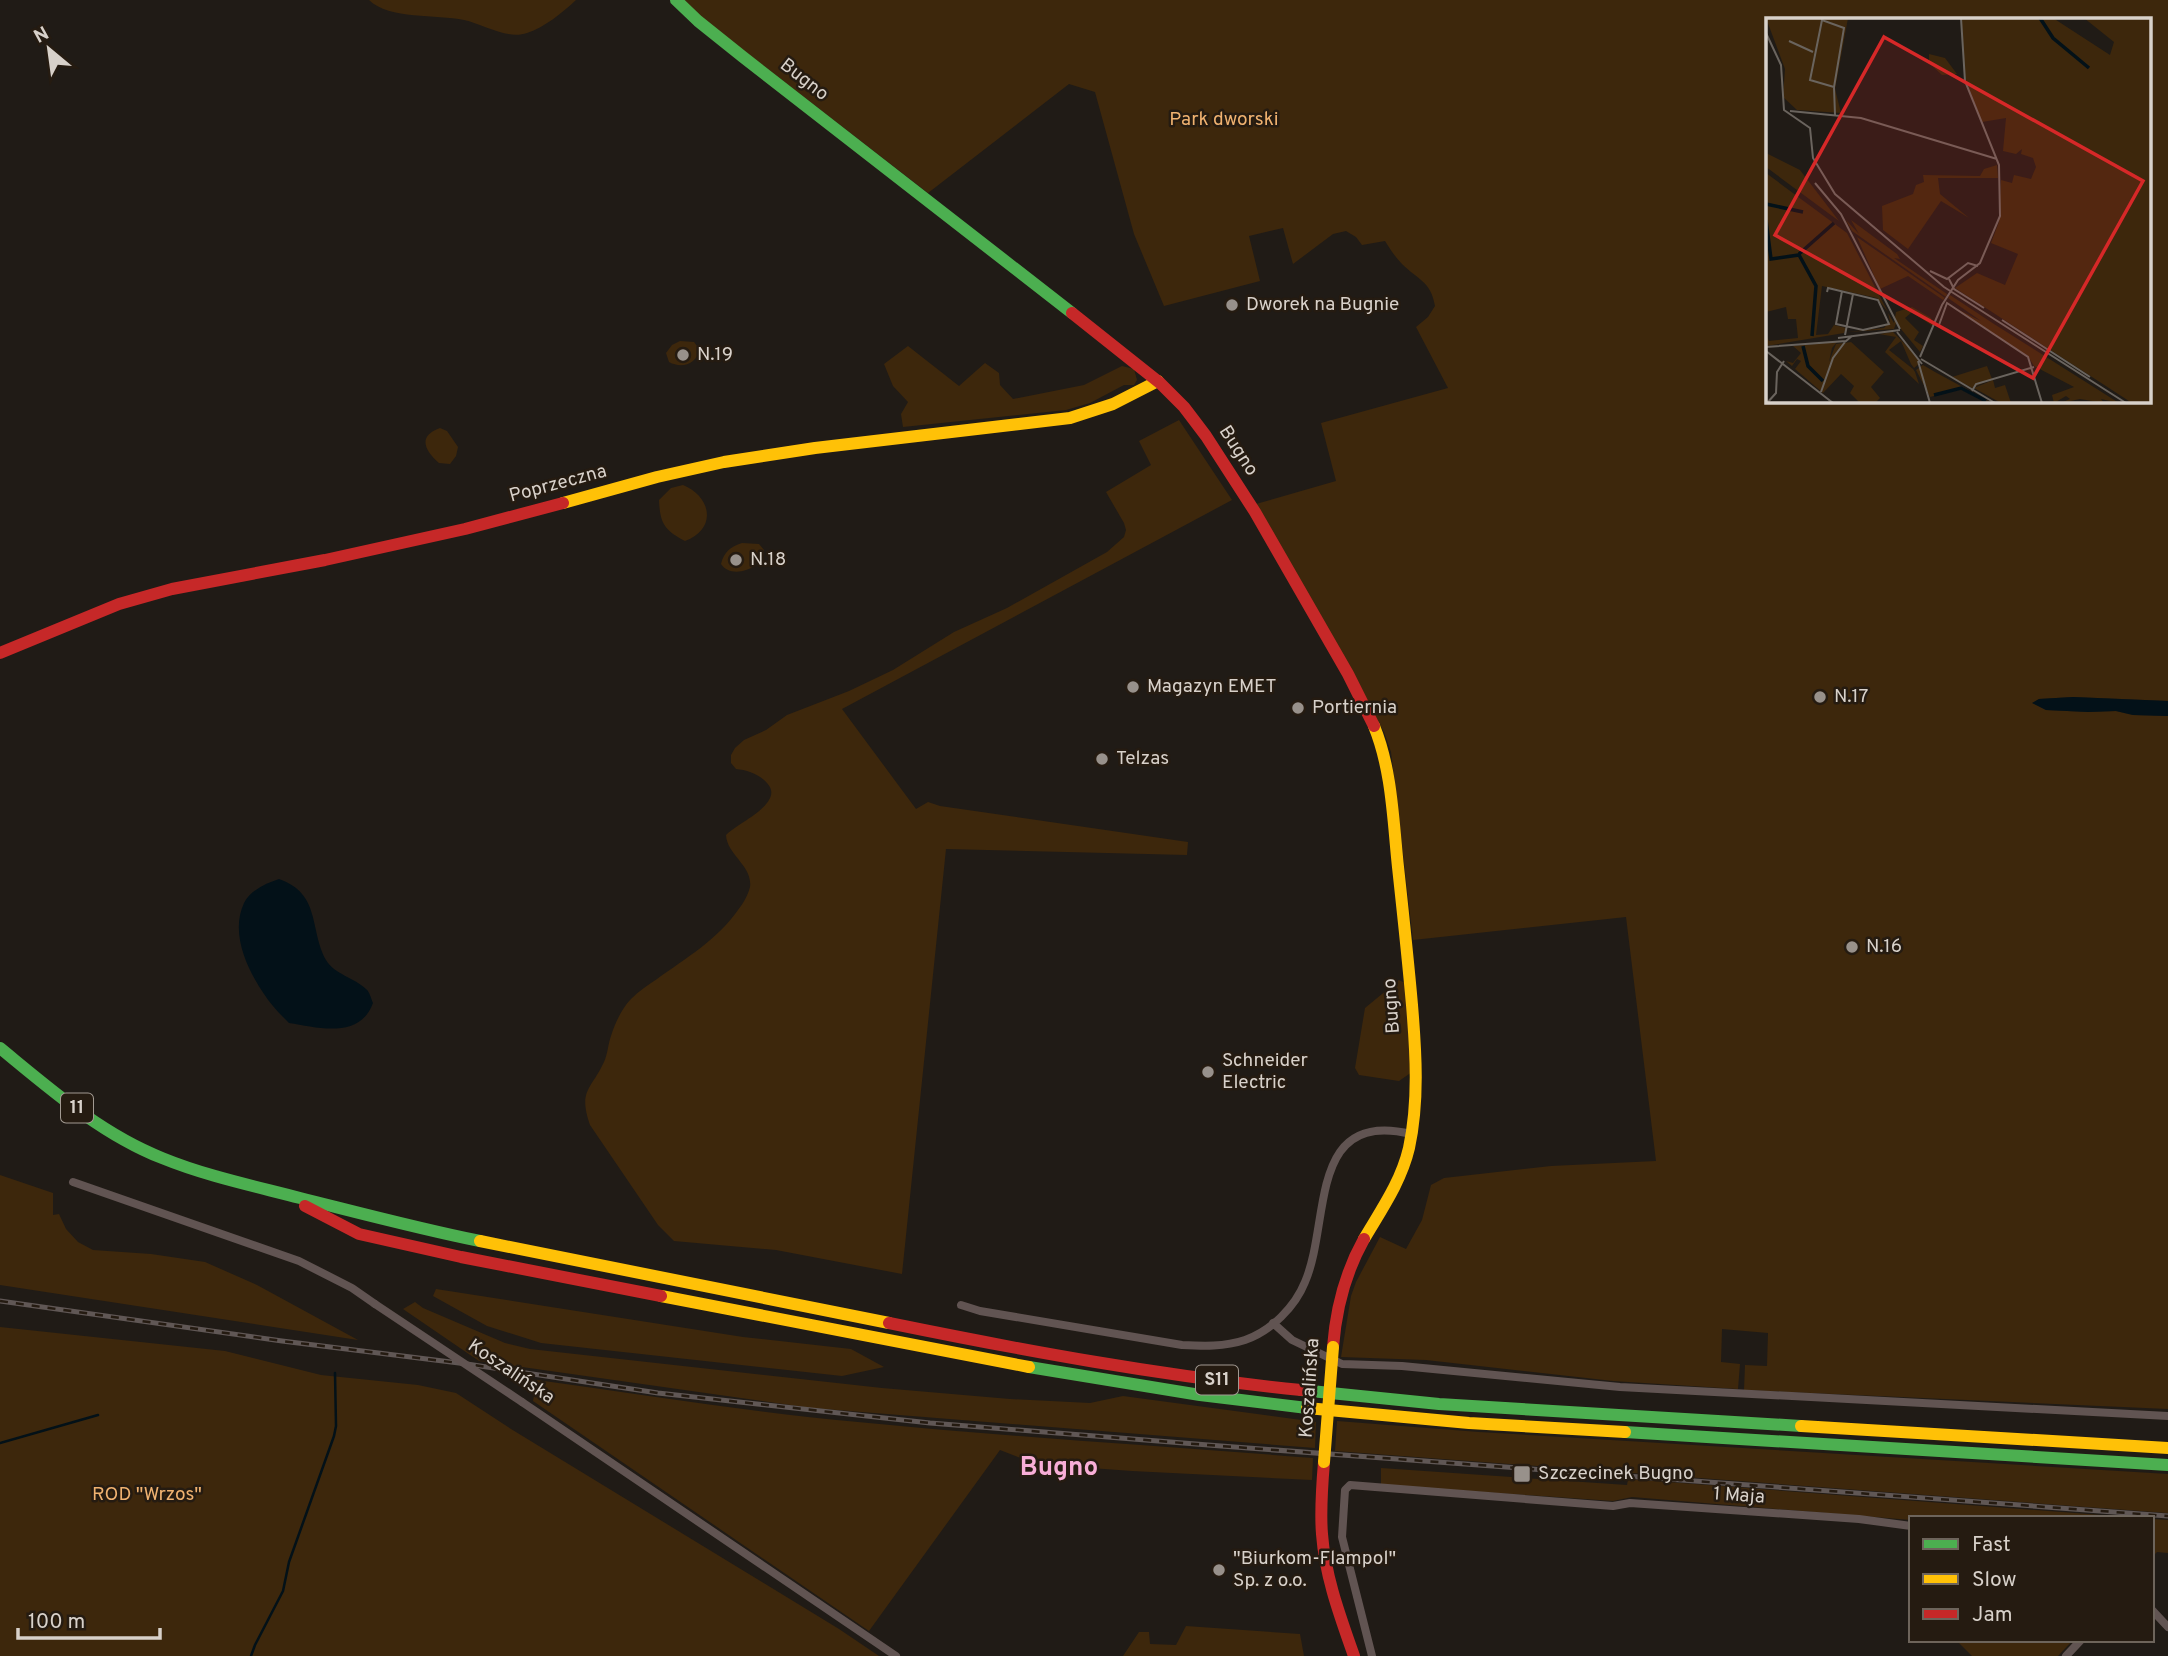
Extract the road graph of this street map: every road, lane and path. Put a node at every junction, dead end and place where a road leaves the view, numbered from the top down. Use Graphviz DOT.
graph roads {
  1 [pos="676,0"];
  2 [pos="1158,381"];
  3 [pos="0,653"];
  4 [pos="0,1048"];
  5 [pos="1411,1134"];
  6 [pos="73,1182"];
  7 [pos="282,1194"];
  8 [pos="359,1234"];
  9 [pos="961,1305"];
  10 [pos="1273,1323"];
  11 [pos="2168,1416"];
  12 [pos="2168,1448"];
  13 [pos="2168,1465"];
  14 [pos="1909,1526"];
  15 [pos="2154,1612"];
  16 [pos="2168,1627"];
  17 [pos="2079,1642"];
  18 [pos="896,1656"];
  19 [pos="1354,1656"];
  20 [pos="1372,1656"];
  21 [pos="2066,1656"];
  1 -- 2 [label="main road, Bugno"];
  2 -- 3 [label="main road, Poprzeczna"];
  2 -- 5 [label="main road, Bugno"];
  4 -- 7 [label="main road, 11"];
  5 -- 10 [label="street"];
  5 -- 19 [label="main road, Koszalińska, bridge"];
  6 -- 18 [label="street, Koszalińska, bridge"];
  7 -- 8 [label="main road, 11"];
  7 -- 12 [label="main road, S11"];
  8 -- 13 [label="main road, S11"];
  9 -- 10 [label="street"];
  10 -- 11 [label="street"];
  14 -- 20 [label="street, 1 Maja"];
  15 -- 16 [label="street"];
  17 -- 21 [label="street"];
}
